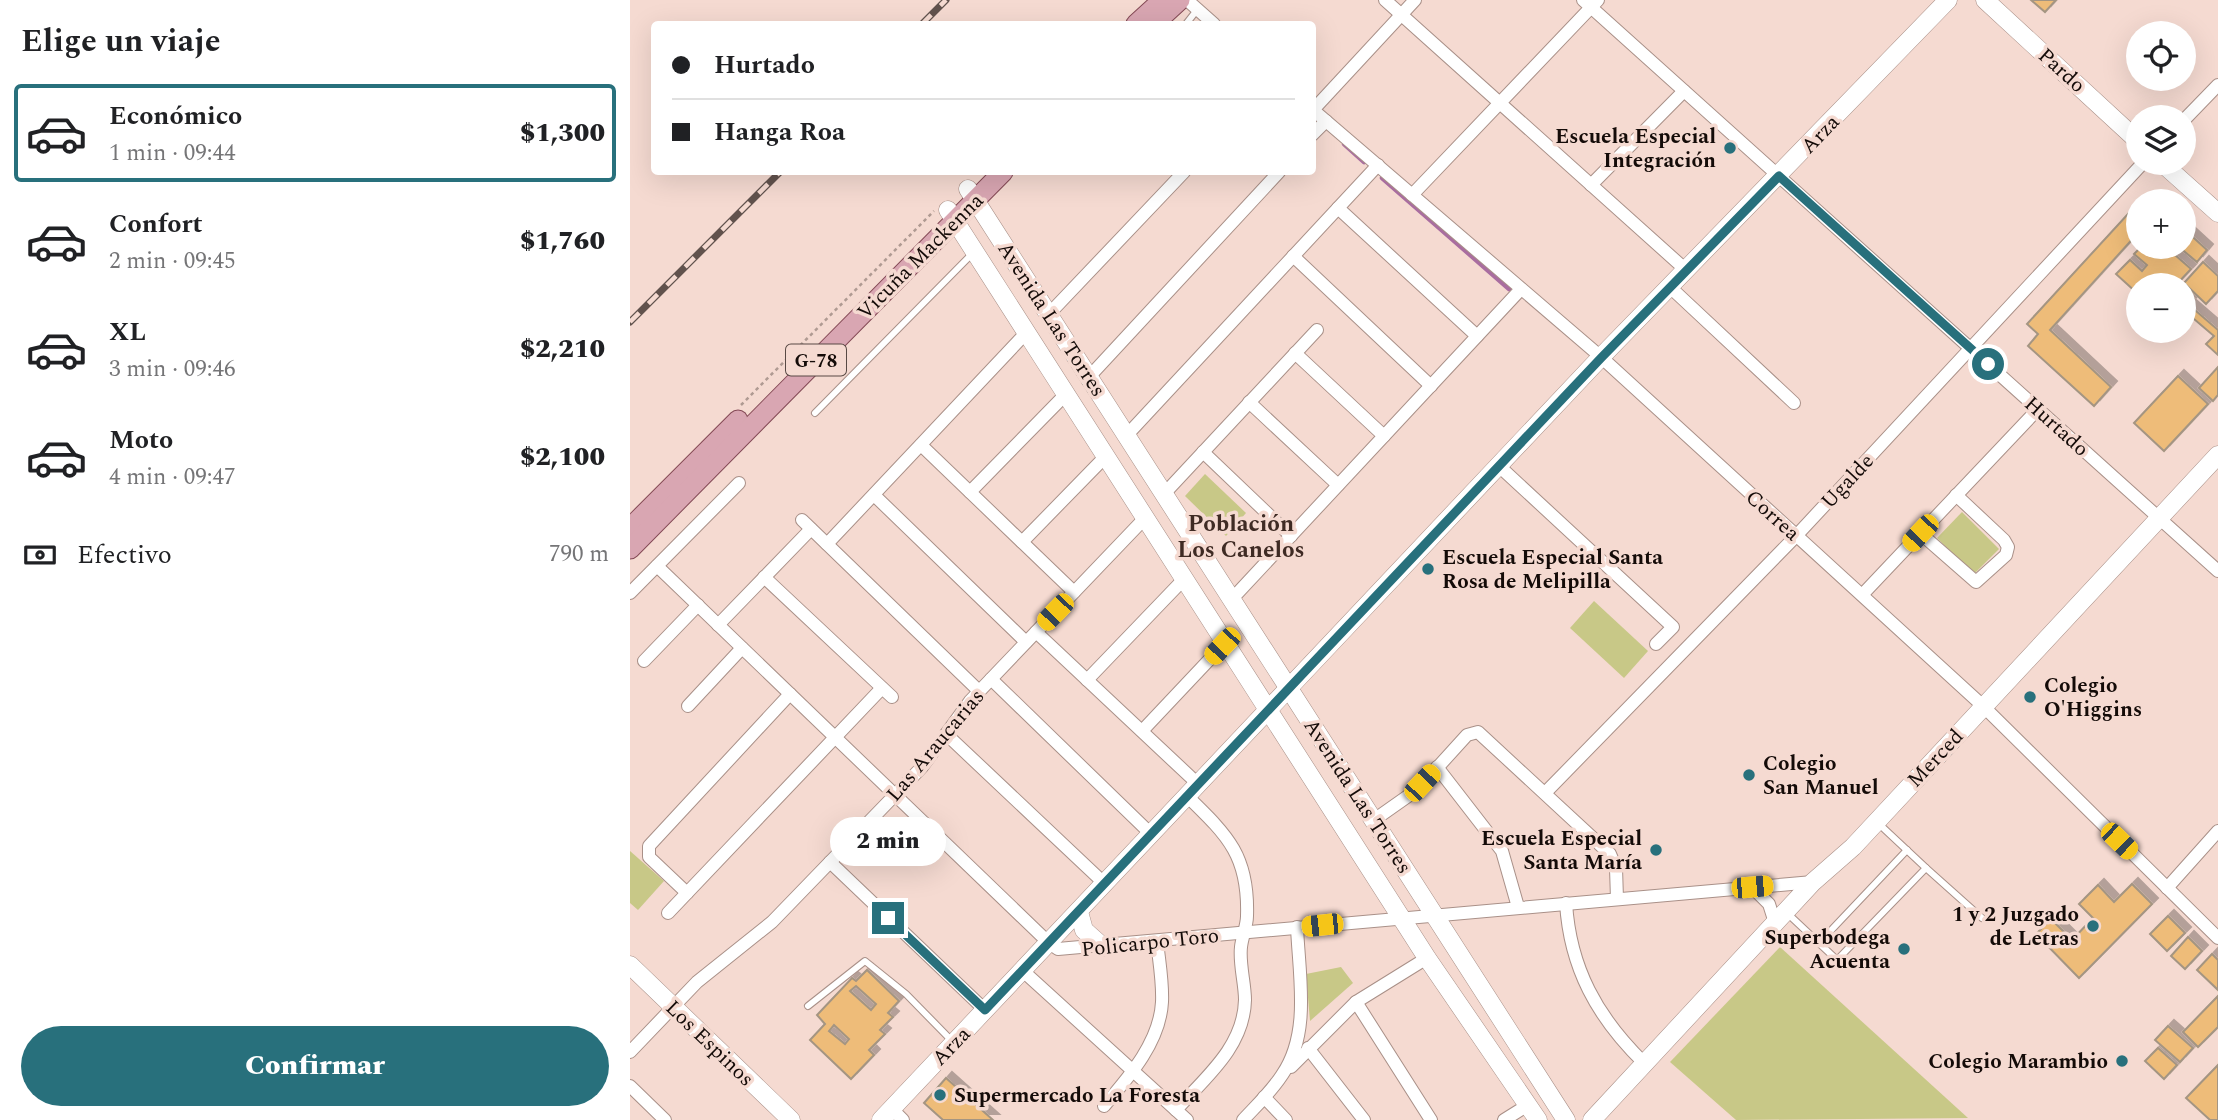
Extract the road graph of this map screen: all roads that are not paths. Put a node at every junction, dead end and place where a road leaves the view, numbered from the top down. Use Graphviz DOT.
graph roads {
  1 [pos="1162,0"];
  2 [pos="1180,0"];
  3 [pos="1188,0"];
  4 [pos="1385,0"];
  5 [pos="1415,0"];
  6 [pos="1948,0"];
  7 [pos="1985,0"];
  8 [pos="1591,3"];
  9 [pos="1197,10"];
  10 [pos="1401,15"];
  11 [pos="1139,21"];
  12 [pos="1157,21"];
  13 [pos="1188,21"];
  14 [pos="1210,21"];
  15 [pos="2218,85"];
  16 [pos="1684,91"];
  17 [pos="1499,103"];
  18 [pos="1316,107"];
  19 [pos="2196,108"];
  20 [pos="1316,113"];
  21 [pos="1326,121"];
  22 [pos="2126,130"];
  23 [pos="1316,131"];
  24 [pos="1378,165"];
  25 [pos="984,175"];
  26 [pos="999,175"];
  27 [pos="1181,175"];
  28 [pos="1276,175"];
  29 [pos="2132,175"];
  30 [pos="2175,175"];
  31 [pos="1779,176"];
  32 [pos="1591,185"];
  33 [pos="972,194"];
  34 [pos="1412,195"];
  35 [pos="1338,208"];
  36 [pos="946,213"];
  37 [pos="2218,213"];
  38 [pos="975,252"];
  39 [pos="1293,256"];
  40 [pos="1686,271"];
  41 [pos="1670,287"];
  42 [pos="1521,289"];
  43 [pos="1049,314"];
  44 [pos="1317,330"];
  45 [pos="1026,333"];
  46 [pos="1477,336"];
  47 [pos="1972,349"];
  48 [pos="1295,353"];
  49 [pos="1601,358"];
  50 [pos="1089,377"];
  51 [pos="1431,386"];
  52 [pos="1065,395"];
  53 [pos="1249,402"];
  54 [pos="1794,403"];
  55 [pos="2038,409"];
  56 [pos="815,413"];
  57 [pos="1127,435"];
  58 [pos="1384,436"];
  59 [pos="921,445"];
  60 [pos="1203,452"];
  61 [pos="2218,455"];
  62 [pos="1105,457"];
  63 [pos="1499,466"];
  64 [pos="739,482"];
  65 [pos="1338,485"];
  66 [pos="970,492"];
  67 [pos="1164,494"];
  68 [pos="874,495"];
  69 [pos="1956,495"];
  70 [pos="1145,518"];
  71 [pos="2159,518"];
  72 [pos="630,528"];
  73 [pos="1920,533"];
  74 [pos="1291,536"];
  75 [pos="1796,536"];
  76 [pos="1022,542"];
  77 [pos="827,544"];
  78 [pos="630,549"];
  79 [pos="657,566"];
  80 [pos="2218,571"];
  81 [pos="764,577"];
  82 [pos="1184,579"];
  83 [pos="1074,592"];
  84 [pos="630,593"];
  85 [pos="1861,596"];
  86 [pos="1232,599"];
  87 [pos="698,605"];
  88 [pos="718,625"];
  89 [pos="1036,632"];
  90 [pos="1026,642"];
  91 [pos="1225,643"];
  92 [pos="1656,644"];
  93 [pos="742,648"];
  94 [pos="644,661"];
  95 [pos="991,679"];
  96 [pos="1087,680"];
  97 [pos="1290,690"];
  98 [pos="979,691"];
  99 [pos="790,694"];
  100 [pos="688,706"];
  101 [pos="1983,706"];
  102 [pos="1269,712"];
  103 [pos="1142,732"];
  104 [pos="946,734"];
  105 [pos="835,737"];
  106 [pos="1437,768"];
  107 [pos="1194,791"];
  108 [pos="1545,793"];
  109 [pos="895,795"];
  110 [pos="1374,820"];
  111 [pos="1876,821"];
  112 [pos="2218,831"];
  113 [pos="1152,835"];
  114 [pos="1907,850"];
  115 [pos="830,862"];
  116 [pos="1926,868"];
  117 [pos="1814,882"];
  118 [pos="1105,884"];
  119 [pos="1752,887"];
  120 [pos="2167,888"];
  121 [pos="687,894"];
  122 [pos="1617,899"];
  123 [pos="1566,903"];
  124 [pos="1518,907"];
  125 [pos="1079,912"];
  126 [pos="668,913"];
  127 [pos="1434,914"];
  128 [pos="1401,917"];
  129 [pos="1780,917"];
  130 [pos="1982,918"];
  131 [pos="1297,927"];
  132 [pos="1244,932"];
  133 [pos="2218,938"];
  134 [pos="1157,941"];
  135 [pos="1049,943"];
  136 [pos="1819,943"];
  137 [pos="1103,947"];
  138 [pos="1427,958"];
  139 [pos="630,965"];
  140 [pos="1023,971"];
  141 [pos="1356,1002"];
  142 [pos="808,1006"];
  143 [pos="673,1007"];
  144 [pos="985,1010"];
  145 [pos="954,1043"];
  146 [pos="1308,1048"];
  147 [pos="630,1052"];
  148 [pos="1644,1063"];
  149 [pos="1134,1072"];
  150 [pos="1281,1077"];
  151 [pos="630,1086"];
  152 [pos="1264,1097"];
  153 [pos="1104,1106"];
  154 [pos="1176,1110"];
  155 [pos="1533,1113"];
  156 [pos="892,1116"];
  157 [pos="665,1120"];
  158 [pos="791,1120"];
  159 [pos="1187,1120"];
  160 [pos="1243,1120"];
  161 [pos="1286,1120"];
  162 [pos="1364,1120"];
  163 [pos="1431,1120"];
  164 [pos="1504,1120"];
  165 [pos="1566,1120"];
  166 [pos="1592,1120"];
  1 -- 11 [label="main road"];
  2 -- 12 [label="main road"];
  3 -- 9 [label="street"];
  4 -- 10 [label="street"];
  5 -- 10 [label="street"];
  6 -- 31 [label="main road, Arza"];
  7 -- 22 [label="main road, Pardo"];
  8 -- 16 [label="street, Hurtado"];
  8 -- 17 [label="street"];
  9 -- 13 [label="lane"];
  9 -- 14 [label="street"];
  10 -- 17 [label="street"];
  10 -- 18 [label="street"];
  15 -- 19 [label="street"];
  16 -- 31 [label="street, Hurtado"];
  16 -- 32 [label="street"];
  17 -- 32 [label="street"];
  17 -- 34 [label="street"];
  20 -- 21 [label="street, Correa"];
  21 -- 23 [label="street"];
  21 -- 24 [label="street, Correa"];
  24 -- 34 [label="street, Correa"];
  24 -- 35 [label="street"];
  25 -- 33 [label="main road, Vicuña Mackenna / G-78"];
  26 -- 33 [label="main road, Vicuña Mackenna / G-78"];
  27 -- 43 [label="street"];
  28 -- 50 [label="street"];
  29 -- 47 [label="street, Ugalde"];
  30 -- 37 [label="main road"];
  31 -- 40 [label="main road, Arza"];
  31 -- 47 [label="street, Hurtado"];
  32 -- 40 [label="street"];
  33 -- 36 [label="main road, Vicuña Mackenna / G-78"];
  33 -- 43 [label="main road, Avenida Las Torres"];
  34 -- 42 [label="street, Correa"];
  35 -- 39 [label="street"];
  35 -- 46 [label="street"];
  36 -- 38 [label="main road, Avenida Las Torres"];
  36 -- 72 [label="main road, Vicuña Mackenna / G-78"];
  36 -- 78 [label="main road, Vicuña Mackenna / G-78"];
  38 -- 45 [label="main road, Avenida Las Torres"];
  38 -- 56 [label="lane"];
  39 -- 51 [label="street"];
  39 -- 57 [label="street"];
  40 -- 41 [label="main road, Arza"];
  41 -- 49 [label="main road, Arza"];
  41 -- 54 [label="street"];
  42 -- 46 [label="street"];
  42 -- 49 [label="street, Correa"];
  43 -- 50 [label="main road, Avenida Las Torres"];
  44 -- 48 [label="street"];
  45 -- 52 [label="main road, Avenida Las Torres"];
  45 -- 59 [label="street"];
  46 -- 51 [label="street"];
  47 -- 55 [label="street, Hurtado"];
  47 -- 75 [label="street, Ugalde"];
  48 -- 53 [label="street"];
  48 -- 58 [label="street"];
  49 -- 63 [label="main road, Arza"];
  49 -- 75 [label="street, Correa"];
  50 -- 57 [label="main road, Avenida Las Torres"];
  51 -- 58 [label="street"];
  52 -- 62 [label="main road, Avenida Las Torres"];
  52 -- 66 [label="street"];
  53 -- 60 [label="street"];
  53 -- 65 [label="street"];
  55 -- 69 [label="street"];
  55 -- 71 [label="street, Hurtado"];
  57 -- 67 [label="main road, Avenida Las Torres"];
  58 -- 65 [label="street"];
  59 -- 66 [label="street"];
  59 -- 68 [label="street"];
  60 -- 67 [label="street"];
  60 -- 74 [label="street"];
  61 -- 71 [label="main road, Merced"];
  62 -- 70 [label="main road, Avenida Las Torres"];
  62 -- 76 [label="street"];
  63 -- 92 [label="street"];
  63 -- 97 [label="main road, Arza"];
  64 -- 79 [label="street"];
  65 -- 74 [label="street"];
  66 -- 76 [label="street"];
  67 -- 86 [label="main road, Avenida Las Torres"];
  68 -- 77 [label="street"];
  68 -- 90 [label="street"];
  69 -- 73 [label="street"];
  69 -- 73 [label="street"];
  70 -- 82 [label="main road, Avenida Las Torres"];
  70 -- 83 [label="street, Las Araucarias"];
  71 -- 80 [label="street, Hurtado"];
  71 -- 101 [label="main road, Merced"];
  73 -- 85 [label="street"];
  74 -- 86 [label="street"];
  75 -- 85 [label="street, Correa"];
  75 -- 108 [label="street, Ugalde"];
  76 -- 83 [label="street"];
  77 -- 81 [label="street"];
  77 -- 98 [label="street"];
  79 -- 84 [label="street"];
  79 -- 87 [label="street, Policarpo Toro"];
  81 -- 88 [label="street"];
  81 -- 105 [label="street"];
  82 -- 91 [label="main road, Avenida Las Torres"];
  82 -- 96 [label="street"];
  83 -- 89 [label="street, Las Araucarias"];
  85 -- 101 [label="street, Correa"];
  86 -- 97 [label="main road, Avenida Las Torres"];
  87 -- 88 [label="street, Policarpo Toro"];
  87 -- 94 [label="street"];
  88 -- 93 [label="street, Policarpo Toro"];
  89 -- 90 [label="street, Las Araucarias"];
  89 -- 96 [label="street"];
  90 -- 95 [label="street, Las Araucarias"];
  91 -- 102 [label="main road, Avenida Las Torres"];
  91 -- 103 [label="street"];
  93 -- 99 [label="street, Policarpo Toro"];
  93 -- 100 [label="street"];
  95 -- 98 [label="street, Las Araucarias"];
  95 -- 113 [label="street"];
  96 -- 103 [label="street"];
  97 -- 102 [label="main road, Arza"];
  97 -- 110 [label="main road, Avenida Las Torres"];
  98 -- 104 [label="street, Las Araucarias"];
  99 -- 105 [label="street, Policarpo Toro"];
  99 -- 121 [label="street"];
  101 -- 111 [label="main road, Merced"];
  101 -- 120 [label="street, Correa"];
  102 -- 107 [label="main road, Arza"];
  102 -- 128 [label="main road, Avenida Las Torres"];
  103 -- 107 [label="street"];
  104 -- 109 [label="street, Las Araucarias"];
  104 -- 118 [label="street"];
  105 -- 109 [label="street, Policarpo Toro"];
  105 -- 121 [label="street"];
  106 -- 108 [label="street"];
  106 -- 110 [label="street"];
  106 -- 124 [label="street"];
  107 -- 113 [label="main road, Arza"];
  107 -- 132 [label="street"];
  108 -- 122 [label="street"];
  109 -- 115 [label="street, Las Araucarias"];
  109 -- 135 [label="street, Policarpo Toro"];
  110 -- 127 [label="main road, Avenida Las Torres"];
  111 -- 114 [label="lane"];
  111 -- 117 [label="main road, Merced"];
  112 -- 120 [label="street"];
  113 -- 118 [label="main road, Arza"];
  114 -- 116 [label="lane"];
  114 -- 136 [label="lane"];
  115 -- 143 [label="street, Las Araucarias"];
  115 -- 144 [label="street"];
  116 -- 130 [label="lane"];
  116 -- 136 [label="lane"];
  117 -- 119 [label="street, Policarpo Toro"];
  117 -- 129 [label="main road, Merced"];
  118 -- 125 [label="main road, Arza"];
  119 -- 122 [label="street, Policarpo Toro"];
  119 -- 129 [label="street"];
  120 -- 133 [label="street, Correa"];
  121 -- 126 [label="street"];
  122 -- 123 [label="street, Policarpo Toro"];
  123 -- 124 [label="street, Policarpo Toro"];
  123 -- 148 [label="street"];
  124 -- 127 [label="street, Policarpo Toro"];
  125 -- 135 [label="main road, Arza"];
  125 -- 137 [label="main road"];
  127 -- 128 [label="street, Policarpo Toro"];
  127 -- 165 [label="main road, Avenida Las Torres"];
  128 -- 131 [label="street, Policarpo Toro"];
  128 -- 138 [label="main road, Avenida Las Torres"];
  129 -- 136 [label="lane"];
  129 -- 148 [label="main road, Merced"];
  131 -- 132 [label="street, Policarpo Toro"];
  131 -- 150 [label="street"];
  132 -- 134 [label="street, Policarpo Toro"];
  132 -- 154 [label="street"];
  134 -- 137 [label="street, Policarpo Toro"];
  134 -- 149 [label="street"];
  135 -- 137 [label="street, Policarpo Toro"];
  135 -- 140 [label="main road, Arza"];
  138 -- 141 [label="street"];
  138 -- 155 [label="main road, Avenida Las Torres"];
  139 -- 143 [label="main road, Los Espinos"];
  140 -- 144 [label="main road, Arza"];
  140 -- 149 [label="street"];
  141 -- 146 [label="street"];
  141 -- 163 [label="street"];
  142 -- 145 [label="lane"];
  143 -- 147 [label="street, Las Araucarias"];
  143 -- 158 [label="main road, Los Espinos"];
  144 -- 145 [label="main road, Arza"];
  145 -- 156 [label="main road, Arza"];
  146 -- 150 [label="street"];
  146 -- 162 [label="street"];
  148 -- 166 [label="main road, Merced"];
  149 -- 153 [label="street"];
  149 -- 154 [label="street"];
  150 -- 152 [label="street"];
  151 -- 157 [label="street"];
  152 -- 160 [label="street"];
  152 -- 161 [label="street"];
  154 -- 159 [label="street"];
  155 -- 164 [label="street"];
}
